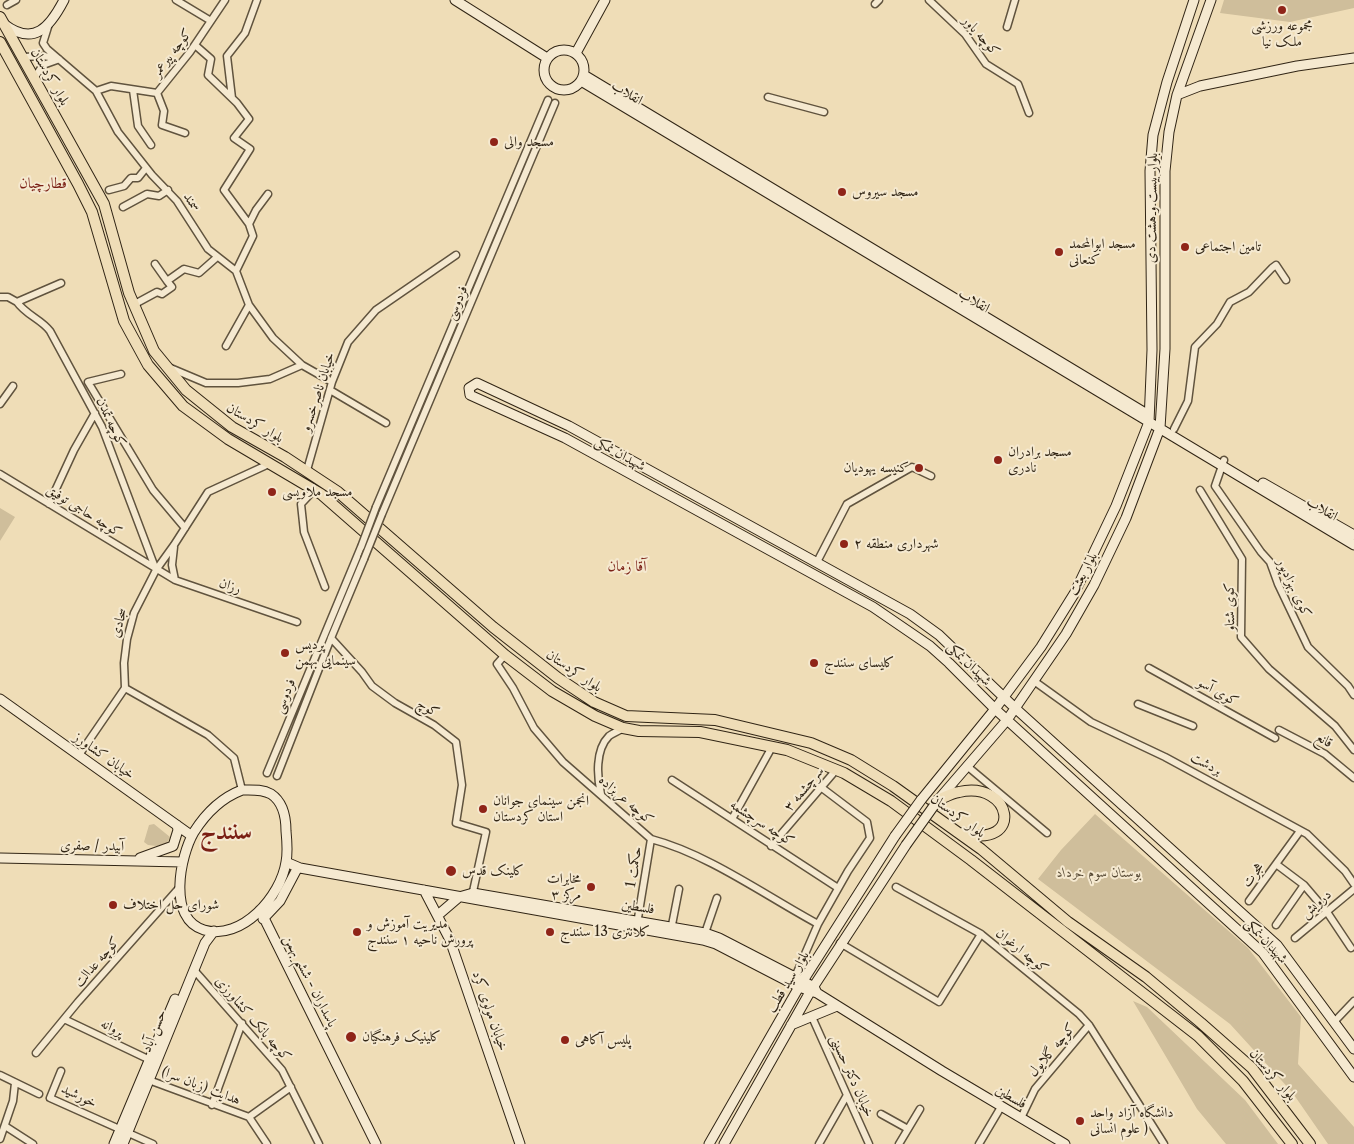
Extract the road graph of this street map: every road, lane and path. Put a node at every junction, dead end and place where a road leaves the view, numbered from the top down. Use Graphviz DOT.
graph roads {
  1 [pos="16,0"];
  2 [pos="64,0"];
  3 [pos="176,0"];
  4 [pos="225,0"];
  5 [pos="257,0"];
  6 [pos="455,0"];
  7 [pos="605,0"];
  8 [pos="929,0"];
  9 [pos="1015,0"];
  10 [pos="1194,0"];
  11 [pos="1211,0"];
  12 [pos="7,5"];
  13 [pos="2,20"];
  14 [pos="211,21"];
  15 [pos="48,27"];
  16 [pos="1007,27"];
  17 [pos="0,42"];
  18 [pos="195,45"];
  19 [pos="576,53"];
  20 [pos="23,57"];
  21 [pos="547,58"];
  22 [pos="1354,58"];
  23 [pos="60,59"];
  24 [pos="35,76"];
  25 [pos="583,78"];
  26 [pos="133,90"];
  27 [pos="96,91"];
  28 [pos="157,93"];
  29 [pos="1177,95"];
  30 [pos="768,97"];
  31 [pos="232,98"];
  32 [pos="548,100"];
  33 [pos="556,103"];
  34 [pos="824,112"];
  35 [pos="1029,113"];
  36 [pos="185,133"];
  37 [pos="151,145"];
  38 [pos="146,168"];
  39 [pos="108,190"];
  40 [pos="168,190"];
  41 [pos="268,194"];
  42 [pos="123,207"];
  43 [pos="249,224"];
  44 [pos="1150,242"];
  45 [pos="1164,242"];
  46 [pos="456,256"];
  47 [pos="216,258"];
  48 [pos="155,264"];
  49 [pos="236,271"];
  50 [pos="1286,280"];
  51 [pos="167,281"];
  52 [pos="61,283"];
  53 [pos="0,296"];
  54 [pos="17,302"];
  55 [pos="133,305"];
  56 [pos="249,305"];
  57 [pos="226,346"];
  58 [pos="302,365"];
  59 [pos="166,366"];
  60 [pos="121,374"];
  61 [pos="332,382"];
  62 [pos="13,386"];
  63 [pos="330,390"];
  64 [pos="0,404"];
  65 [pos="94,413"];
  66 [pos="1149,419"];
  67 [pos="386,423"];
  68 [pos="569,426"];
  69 [pos="1161,426"];
  70 [pos="1174,430"];
  71 [pos="565,438"];
  72 [pos="1222,462"];
  73 [pos="271,464"];
  74 [pos="307,470"];
  75 [pos="0,474"];
  76 [pos="931,476"];
  77 [pos="315,490"];
  78 [pos="1200,490"];
  79 [pos="49,504"];
  80 [pos="185,528"];
  81 [pos="1354,535"];
  82 [pos="1354,544"];
  83 [pos="174,546"];
  84 [pos="817,562"];
  85 [pos="156,570"];
  86 [pos="812,575"];
  87 [pos="175,580"];
  88 [pos="325,587"];
  89 [pos="297,622"];
  90 [pos="331,638"];
  91 [pos="505,655"];
  92 [pos="1149,668"];
  93 [pos="1034,681"];
  94 [pos="126,688"];
  95 [pos="1354,695"];
  96 [pos="1004,697"];
  97 [pos="0,699"];
  98 [pos="1138,704"];
  99 [pos="1015,708"];
  100 [pos="995,709"];
  101 [pos="1007,720"];
  102 [pos="1193,726"];
  103 [pos="623,728"];
  104 [pos="1279,730"];
  105 [pos="1275,738"];
  106 [pos="772,747"];
  107 [pos="1354,750"];
  108 [pos="78,755"];
  109 [pos="967,766"];
  110 [pos="836,770"];
  111 [pos="267,773"];
  112 [pos="277,776"];
  113 [pos="1354,778"];
  114 [pos="672,780"];
  115 [pos="822,788"];
  116 [pos="242,790"];
  117 [pos="601,795"];
  118 [pos="1115,797"];
  119 [pos="938,800"];
  120 [pos="923,806"];
  121 [pos="1106,808"];
  122 [pos="732,819"];
  123 [pos="916,819"];
  124 [pos="177,825"];
  125 [pos="956,831"];
  126 [pos="1300,831"];
  127 [pos="1047,833"];
  128 [pos="192,836"];
  129 [pos="651,839"];
  130 [pos="771,846"];
  131 [pos="0,858"];
  132 [pos="133,861"];
  133 [pos="183,862"];
  134 [pos="286,862"];
  135 [pos="1276,864"];
  136 [pos="298,867"];
  137 [pos="1354,884"];
  138 [pos="1304,885"];
  139 [pos="896,887"];
  140 [pos="179,888"];
  141 [pos="838,888"];
  142 [pos="679,889"];
  143 [pos="1354,889"];
  144 [pos="424,890"];
  145 [pos="472,896"];
  146 [pos="459,897"];
  147 [pos="717,898"];
  148 [pos="1249,901"];
  149 [pos="1327,912"];
  150 [pos="262,914"];
  151 [pos="438,915"];
  152 [pos="818,924"];
  153 [pos="637,925"];
  154 [pos="1276,926"];
  155 [pos="671,930"];
  156 [pos="210,931"];
  157 [pos="981,934"];
  158 [pos="704,937"];
  159 [pos="1295,938"];
  160 [pos="840,943"];
  161 [pos="1351,948"];
  162 [pos="194,970"];
  163 [pos="799,982"];
  164 [pos="814,991"];
  165 [pos="1354,1002"];
  166 [pos="837,1006"];
  167 [pos="812,1017"];
  168 [pos="64,1019"];
  169 [pos="1334,1022"];
  170 [pos="242,1023"];
  171 [pos="792,1025"];
  172 [pos="1089,1025"];
  173 [pos="1354,1049"];
  174 [pos="36,1053"];
  175 [pos="150,1060"];
  176 [pos="61,1071"];
  177 [pos="0,1075"];
  178 [pos="1354,1077"];
  179 [pos="146,1079"];
  180 [pos="15,1083"];
  181 [pos="291,1087"];
  182 [pos="39,1094"];
  183 [pos="847,1095"];
  184 [pos="212,1105"];
  185 [pos="1001,1107"];
  186 [pos="920,1109"];
  187 [pos="881,1114"];
  188 [pos="249,1117"];
  189 [pos="1021,1118"];
  190 [pos="5,1126"];
  191 [pos="908,1129"];
  192 [pos="124,1132"];
  193 [pos="0,1139"];
  194 [pos="32,1144"];
  195 [pos="114,1144"];
  196 [pos="123,1144"];
  197 [pos="153,1144"];
  198 [pos="267,1144"];
  199 [pos="319,1144"];
  200 [pos="376,1144"];
  201 [pos="520,1144"];
  202 [pos="709,1144"];
  203 [pos="724,1144"];
  204 [pos="819,1144"];
  205 [pos="869,1144"];
  206 [pos="899,1144"];
  207 [pos="979,1144"];
  208 [pos="1065,1144"];
  209 [pos="1164,1144"];
  210 [pos="1292,1144"];
  211 [pos="1310,1144"];
  1 -- 12 [label="street"];
  2 -- 15 [label="main road"];
  3 -- 14 [label="street"];
  4 -- 14 [label="street, کوچه پیرعمر"];
  5 -- 31 [label="street"];
  6 -- 21 [label="main road"];
  7 -- 19 [label="main road"];
  8 -- 35 [label="street, کوچه یاور"];
  9 -- 16 [label="street"];
  10 -- 44 [label="main road, بلوار بیست و هشت دی"];
  11 -- 29 [label="main road, بلوار بیست و هشت دی"];
  13 -- 15 [label="main road"];
  13 -- 20 [label="main road, بلوار کردستان"];
  14 -- 18 [label="street, کوچه پیرعمر"];
  15 -- 23 [label="street, سمند"];
  17 -- 73 [label="main road, بلوار کردستان"];
  18 -- 28 [label="street, کوچه پیرعمر"];
  18 -- 31 [label="street"];
  19 -- 21 [label="main road"];
  19 -- 25 [label="main road"];
  20 -- 23 [label="street"];
  20 -- 24 [label="main road, بلوار کردستان"];
  21 -- 25 [label="main road"];
  22 -- 29 [label="main road"];
  23 -- 24 [label="street"];
  23 -- 27 [label="street, سمند"];
  24 -- 55 [label="main road, بلوار کردستان"];
  25 -- 66 [label="main road, انقلاب"];
  26 -- 27 [label="street, کوچه پیرعمر"];
  26 -- 28 [label="street, کوچه پیرعمر"];
  26 -- 37 [label="street"];
  27 -- 38 [label="street, سمند"];
  28 -- 36 [label="street"];
  29 -- 45 [label="main road, بلوار بیست و هشت دی"];
  30 -- 34 [label="street"];
  31 -- 43 [label="street"];
  32 -- 111 [label="street, فردوسی, bridge"];
  33 -- 90 [label="street, فردوسی, bridge"];
  38 -- 39 [label="street"];
  38 -- 40 [label="street, سمند"];
  40 -- 42 [label="street"];
  40 -- 47 [label="street, سمند"];
  41 -- 43 [label="street"];
  43 -- 49 [label="street"];
  44 -- 45 [label="main road"];
  44 -- 66 [label="main road, بلوار بیست و هشت دی"];
  45 -- 69 [label="main road, بلوار بیست و هشت دی"];
  46 -- 61 [label="street, خیابان ناصرخسرو"];
  47 -- 49 [label="street, سمند"];
  47 -- 51 [label="street"];
  48 -- 51 [label="street"];
  49 -- 56 [label="street"];
  50 -- 70 [label="street"];
  51 -- 55 [label="street"];
  52 -- 54 [label="street"];
  53 -- 54 [label="street"];
  54 -- 65 [label="street, کوچه تمدن"];
  55 -- 59 [label="main road, بلوار کردستان"];
  56 -- 57 [label="street"];
  56 -- 58 [label="street"];
  58 -- 59 [label="street"];
  58 -- 61 [label="street"];
  59 -- 74 [label="main road, بلوار کردستان"];
  60 -- 80 [label="street, کوچه تمدن"];
  61 -- 63 [label="street, خیابان ناصرخسرو"];
  62 -- 64 [label="street"];
  63 -- 67 [label="street"];
  63 -- 74 [label="street, خیابان ناصرخسرو"];
  65 -- 79 [label="street"];
  65 -- 85 [label="street, کوچه تمدن"];
  66 -- 69 [label="main road, انقلاب"];
  66 -- 96 [label="main road, بلوار بعثت"];
  68 -- 71 [label="main road"];
  68 -- 71 [label="main road, شهیدان نمکی"];
  68 -- 84 [label="main road, شهیدان نمکی"];
  69 -- 70 [label="main road, انقلاب"];
  69 -- 72 [label="main road, انقلاب"];
  69 -- 93 [label="main road, بلوار بعثت"];
  70 -- 72 [label="main road, انقلاب"];
  71 -- 86 [label="main road, شهیدان نمکی"];
  72 -- 81 [label="main road, انقلاب"];
  72 -- 82 [label="main road, انقلاب"];
  72 -- 95 [label="street, کوی بهزادپور"];
  73 -- 77 [label="main road, بلوار کردستان"];
  73 -- 80 [label="street, سجادی"];
  74 -- 120 [label="main road, بلوار کردستان"];
  75 -- 79 [label="street, کوچه حاجی توفیق"];
  76 -- 84 [label="street"];
  77 -- 88 [label="street"];
  77 -- 91 [label="main road, بلوار کردستان"];
  78 -- 107 [label="street, کوی شتاو"];
  79 -- 85 [label="street, کوچه حاجی توفیق"];
  80 -- 83 [label="street, سجادی"];
  83 -- 85 [label="street, سجادی"];
  83 -- 87 [label="street"];
  84 -- 86 [label="main road"];
  84 -- 96 [label="main road, شهیدان نمکی"];
  85 -- 87 [label="street, رزان"];
  85 -- 94 [label="street, سجادی"];
  86 -- 100 [label="main road, شهیدان نمکی"];
  87 -- 89 [label="street, رزان"];
  90 -- 112 [label="street, فردوسی"];
  90 -- 145 [label="street, کوچ"];
  91 -- 103 [label="main road, بلوار کردستان"];
  91 -- 117 [label="street, کوچه عربزاده"];
  92 -- 105 [label="street, کوی آسو"];
  93 -- 99 [label="main road, بلوار بعثت"];
  93 -- 126 [label="street, بردشت"];
  94 -- 108 [label="street"];
  94 -- 116 [label="street"];
  96 -- 99 [label="main road, شهیدان نمکی"];
  96 -- 100 [label="main road, بلوار بعثت"];
  97 -- 108 [label="main road, خیابان کشاورز"];
  98 -- 102 [label="street"];
  99 -- 101 [label="main road, بلوار بعثت"];
  99 -- 118 [label="main road, شهیدان نمکی"];
  100 -- 101 [label="main road, شهیدان نمکی"];
  100 -- 120 [label="main road"];
  101 -- 109 [label="main road"];
  101 -- 121 [label="main road, شهیدان نمکی"];
  103 -- 106 [label="main road, بلوار کردستان"];
  103 -- 117 [label="street"];
  104 -- 113 [label="street, قانع"];
  106 -- 110 [label="main road, بلوار کردستان"];
  106 -- 122 [label="street"];
  108 -- 124 [label="main road, خیابان کشاورز"];
  109 -- 119 [label="main road"];
  109 -- 127 [label="street"];
  110 -- 115 [label="street, سرچشمه ۳"];
  110 -- 123 [label="main road, بلوار کردستان"];
  114 -- 122 [label="street, کوچه سرچشمه"];
  115 -- 130 [label="street, سرچشمه ۳"];
  115 -- 141 [label="street"];
  116 -- 128 [label="main road"];
  116 -- 134 [label="main road"];
  117 -- 129 [label="street, کوچه عربزاده"];
  118 -- 121 [label="main road"];
  118 -- 169 [label="main road, شهیدان نمکی"];
  119 -- 125 [label="main road"];
  119 -- 160 [label="main road, بلوار سید قطب, bridge"];
  120 -- 123 [label="main road"];
  120 -- 125 [label="main road, بلوار کردستان"];
  120 -- 163 [label="main road, بلوار سید قطب, bridge"];
  121 -- 178 [label="main road, شهیدان نمکی"];
  122 -- 130 [label="street, کوچه سرچشمه"];
  123 -- 210 [label="main road, بلوار کردستان"];
  124 -- 128 [label="main road, خیابان کشاورز"];
  124 -- 132 [label="main road"];
  125 -- 211 [label="main road, بلوار کردستان"];
  126 -- 135 [label="street, هجرت"];
  126 -- 137 [label="street, بردشت"];
  128 -- 133 [label="main road"];
  129 -- 152 [label="street, کوچه عربزاده"];
  129 -- 153 [label="street, حکمت 1"];
  130 -- 141 [label="street, کوچه سرچشمه"];
  131 -- 132 [label="main road, آبیدر / صفری"];
  132 -- 133 [label="main road, آبیدر / صفری"];
  133 -- 140 [label="main road"];
  134 -- 136 [label="main road, فلسطین"];
  134 -- 150 [label="main road"];
  135 -- 138 [label="street, هجرت"];
  135 -- 148 [label="street, هجرت"];
  136 -- 144 [label="main road, فلسطین"];
  136 -- 150 [label="main road"];
  138 -- 149 [label="street, هجرت"];
  138 -- 154 [label="street"];
  139 -- 157 [label="street"];
  140 -- 156 [label="main road"];
  140 -- 168 [label="street, کوچه عدالت"];
  141 -- 152 [label="street"];
  142 -- 155 [label="street"];
  143 -- 149 [label="street, درویش"];
  144 -- 146 [label="main road, فلسطین"];
  144 -- 151 [label="main road, خیابان مولوی کرد"];
  145 -- 146 [label="main road, فلسطین"];
  145 -- 153 [label="main road, فلسطین"];
  146 -- 151 [label="main road"];
  147 -- 158 [label="street"];
  149 -- 159 [label="street, درویش"];
  149 -- 161 [label="street, هجرت"];
  150 -- 156 [label="main road"];
  150 -- 200 [label="main road, پاسداران - ششم بهمن"];
  151 -- 201 [label="main road, خیابان مولوی کرد"];
  152 -- 163 [label="street"];
  153 -- 155 [label="main road, فلسطین"];
  155 -- 158 [label="main road, فلسطین"];
  156 -- 162 [label="main road, حسن آباد"];
  156 -- 175 [label="main road, حسن آباد"];
  157 -- 160 [label="street, کوچه ارغوان"];
  157 -- 172 [label="street, کوچه ارغوان"];
  158 -- 163 [label="main road, فلسطین"];
  160 -- 164 [label="main road, بلوار سید قطب"];
  162 -- 170 [label="street, کوچه بانک کشاورزی"];
  162 -- 179 [label="main road, حسن آباد"];
  163 -- 164 [label="main road, فلسطین"];
  163 -- 202 [label="main road, بلوار سید قطب"];
  164 -- 166 [label="main road, فلسطین"];
  164 -- 171 [label="main road, بلوار سید قطب"];
  165 -- 169 [label="street"];
  166 -- 167 [label="main road"];
  166 -- 185 [label="main road, فلسطین"];
  167 -- 171 [label="main road"];
  167 -- 183 [label="street, خیابان دکتر حسینی"];
  168 -- 174 [label="street, کوچه عدالت"];
  168 -- 175 [label="street, پروانه"];
  169 -- 173 [label="main road, شهیدان نمکی"];
  170 -- 181 [label="street, کوچه بانک کشاورزی"];
  170 -- 184 [label="street"];
  171 -- 203 [label="main road, بلوار سید قطب"];
  172 -- 189 [label="street, کوچه گلایول"];
  172 -- 209 [label="street, کوچه ارغوان"];
  175 -- 179 [label="main road, حسن آباد"];
  176 -- 192 [label="street, خورشید"];
  177 -- 180 [label="street"];
  179 -- 184 [label="street, هدایت (زبان سرا)"];
  179 -- 192 [label="main road, حسن آباد"];
  180 -- 182 [label="street"];
  180 -- 190 [label="street"];
  181 -- 188 [label="street"];
  181 -- 199 [label="street, کوچه بانک کشاورزی"];
  183 -- 204 [label="street"];
  183 -- 205 [label="street, خیابان دکتر حسینی"];
  184 -- 188 [label="street, هدایت (زبان سرا)"];
  185 -- 189 [label="main road, فلسطین"];
  185 -- 207 [label="street"];
  186 -- 191 [label="street"];
  187 -- 191 [label="street"];
  188 -- 198 [label="street, هدایت (زبان سرا)"];
  189 -- 208 [label="main road, فلسطین"];
  190 -- 193 [label="street"];
  190 -- 194 [label="street"];
  191 -- 206 [label="street"];
  192 -- 195 [label="main road, حسن آباد"];
  192 -- 196 [label="main road, حسن آباد"];
  192 -- 197 [label="street"];
}
